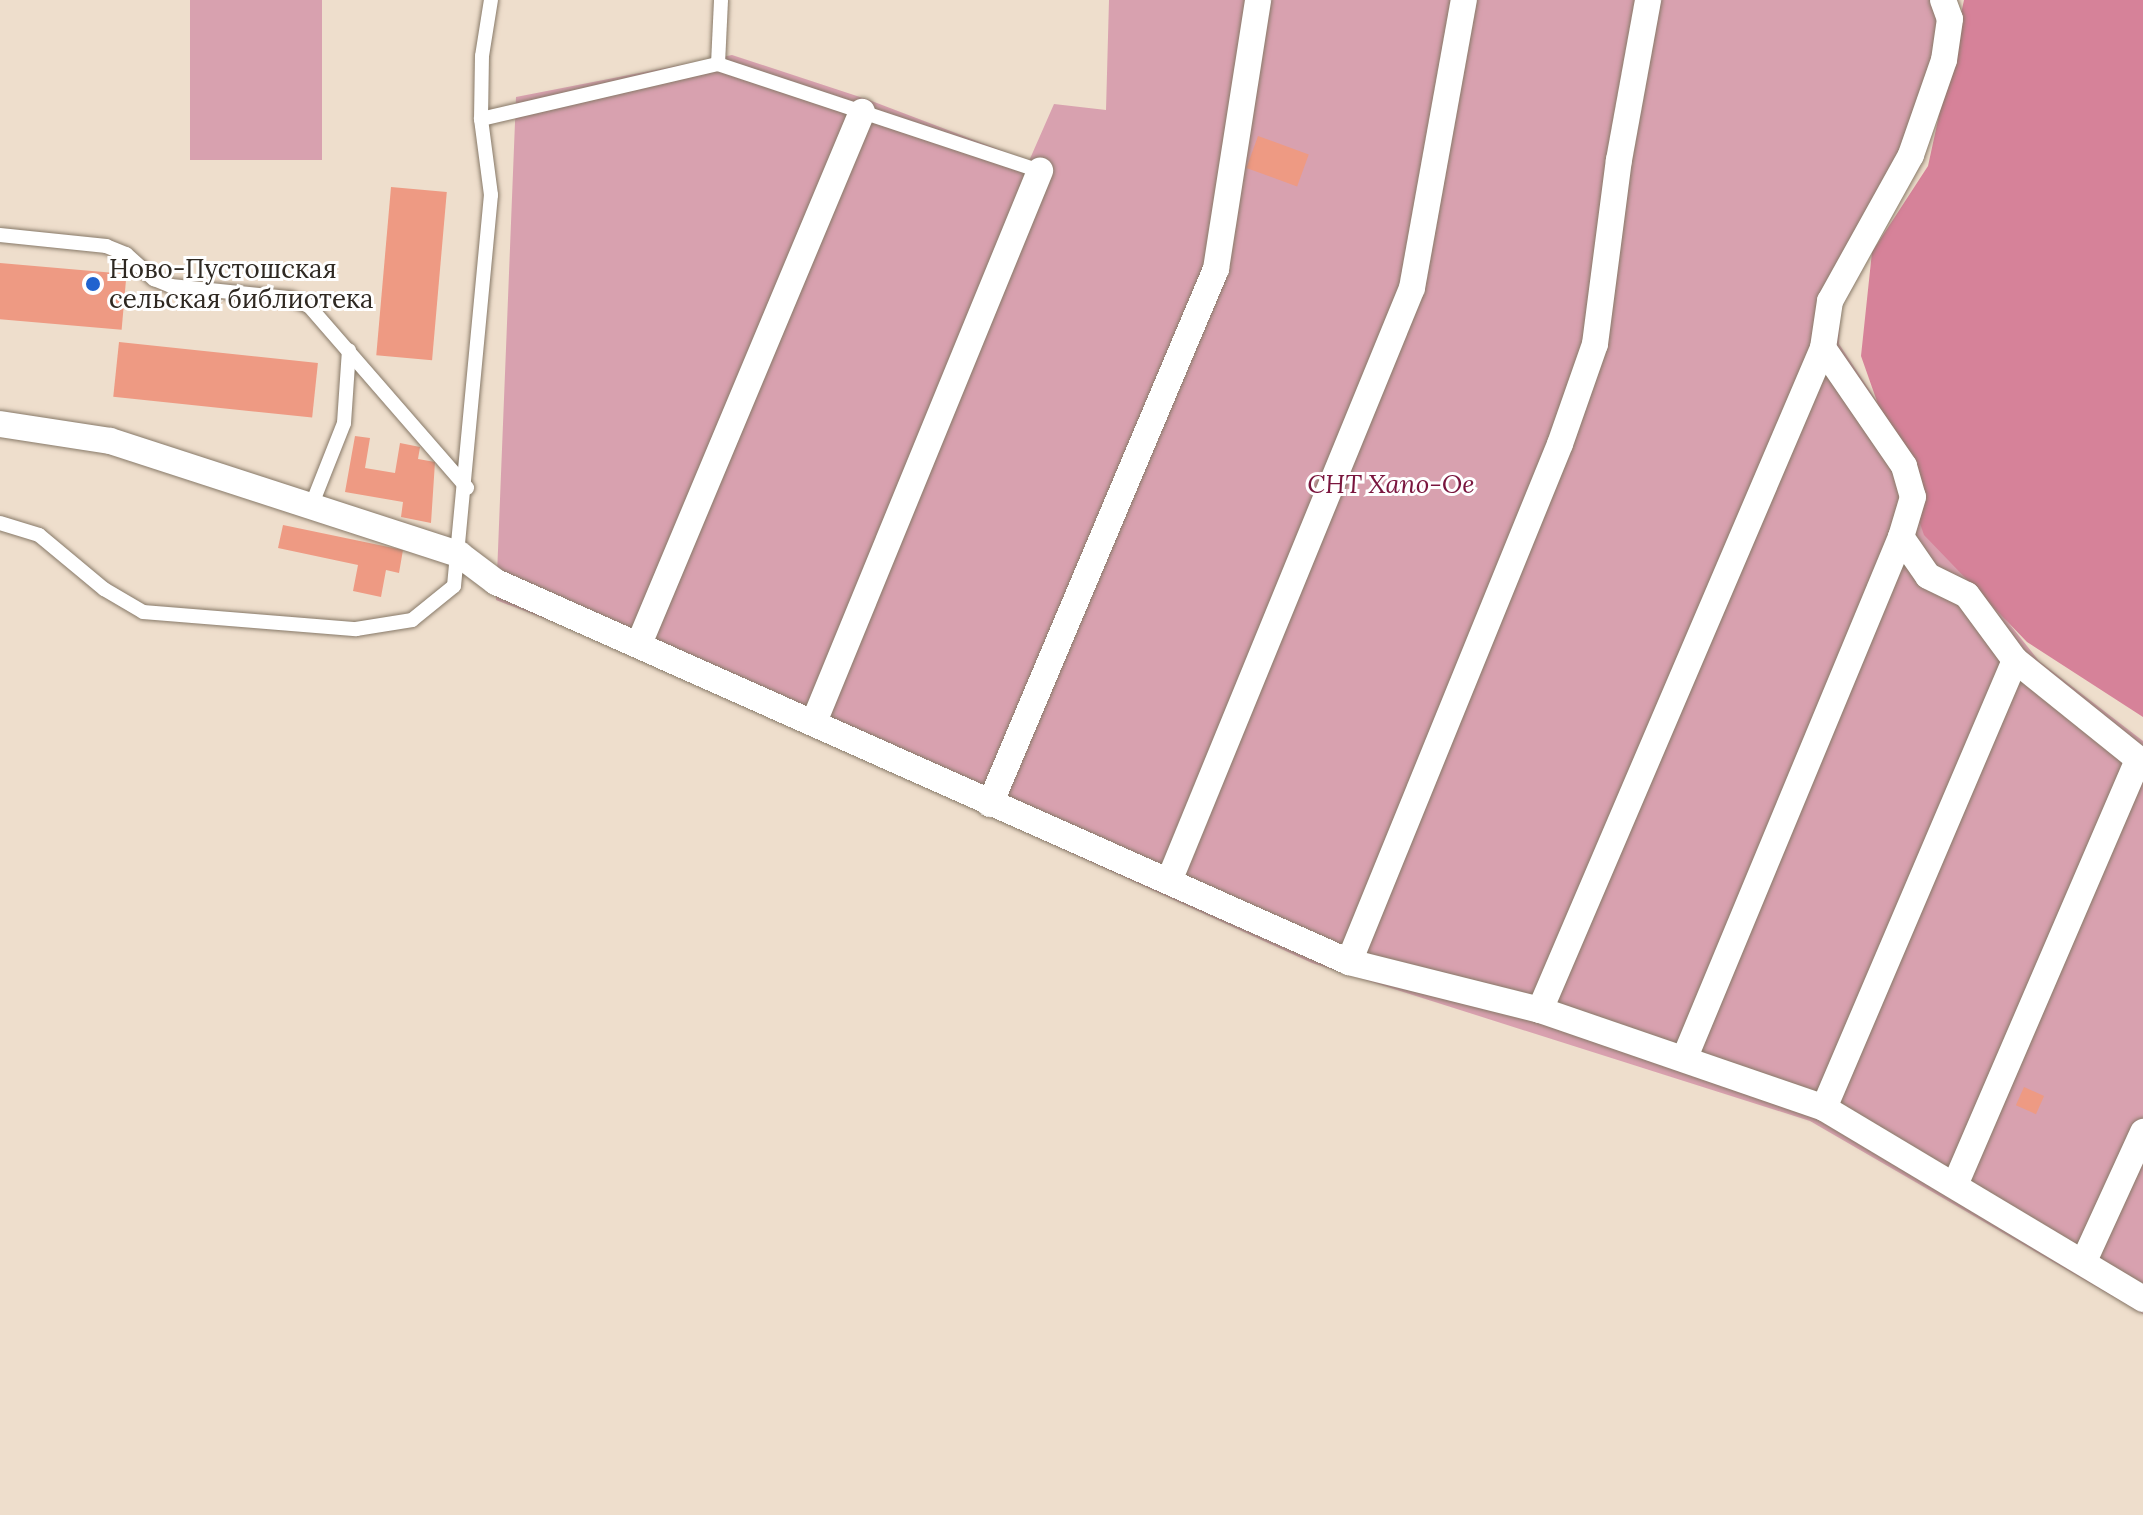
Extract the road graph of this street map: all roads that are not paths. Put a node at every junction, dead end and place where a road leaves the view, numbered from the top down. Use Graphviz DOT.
graph roads {
  1 [pos="491,0"];
  2 [pos="721,0"];
  3 [pos="1258,0"];
  4 [pos="1464,0"];
  5 [pos="1648,0"];
  6 [pos="1943,0"];
  7 [pos="718,64"];
  8 [pos="862,112"];
  9 [pos="481,119"];
  10 [pos="1040,171"];
  11 [pos="0,235"];
  12 [pos="1823,348"];
  13 [pos="349,350"];
  14 [pos="0,424"];
  15 [pos="467,488"];
  16 [pos="312,504"];
  17 [pos="0,523"];
  18 [pos="1901,537"];
  19 [pos="460,555"];
  20 [pos="639,644"];
  21 [pos="2015,660"];
  22 [pos="814,722"];
  23 [pos="2141,761"];
  24 [pos="990,804"];
  25 [pos="1169,881"];
  26 [pos="1349,962"];
  27 [pos="1540,1010"];
  28 [pos="1685,1057"];
  29 [pos="1824,1108"];
  30 [pos="2143,1132"];
  31 [pos="1955,1185"];
  32 [pos="2084,1261"];
  33 [pos="2143,1299"];
  1 -- 9 [label="lane"];
  2 -- 7 [label="lane"];
  3 -- 24 [label="street"];
  4 -- 25 [label="street"];
  5 -- 26 [label="street"];
  6 -- 12 [label="street"];
  7 -- 8 [label="lane"];
  7 -- 9 [label="lane"];
  8 -- 10 [label="lane"];
  8 -- 20 [label="street"];
  9 -- 15 [label="lane"];
  10 -- 22 [label="street"];
  11 -- 13 [label="lane"];
  12 -- 18 [label="street"];
  12 -- 27 [label="street"];
  13 -- 15 [label="lane"];
  13 -- 16 [label="lane"];
  14 -- 16 [label="street"];
  15 -- 19 [label="lane"];
  16 -- 19 [label="street"];
  17 -- 19 [label="lane"];
  18 -- 21 [label="street"];
  18 -- 28 [label="street"];
  19 -- 20 [label="street"];
  20 -- 22 [label="street"];
  21 -- 23 [label="street"];
  21 -- 29 [label="street"];
  22 -- 24 [label="street"];
  23 -- 31 [label="street"];
  24 -- 25 [label="street"];
  25 -- 26 [label="street"];
  26 -- 27 [label="street"];
  27 -- 28 [label="street"];
  28 -- 29 [label="street"];
  29 -- 31 [label="street"];
  30 -- 32 [label="street"];
  31 -- 32 [label="street"];
  32 -- 33 [label="street"];
}
